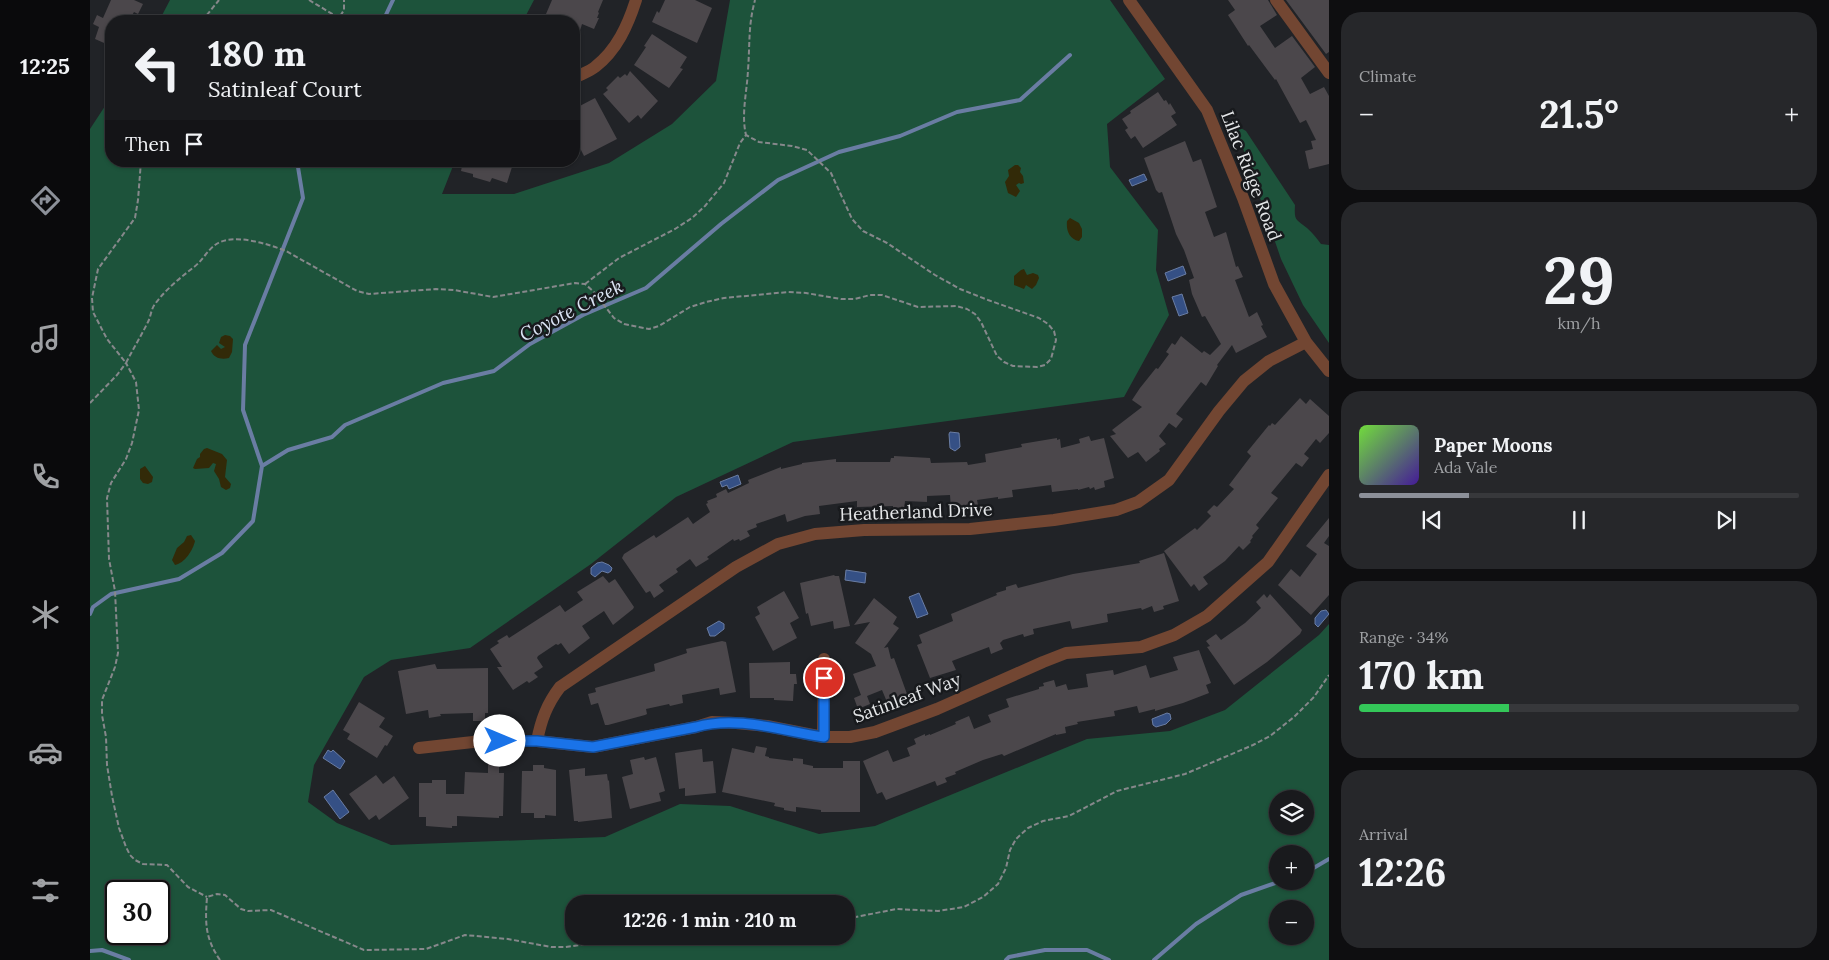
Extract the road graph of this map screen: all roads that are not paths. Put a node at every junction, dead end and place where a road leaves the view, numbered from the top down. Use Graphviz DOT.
graph roads {
  1 [pos="636,0"];
  2 [pos="1129,0"];
  3 [pos="1276,0"];
  4 [pos="1329,73"];
  5 [pos="580,75"];
  6 [pos="1306,342"];
  7 [pos="1329,371"];
  8 [pos="1329,475"];
  9 [pos="824,659"];
  10 [pos="824,737"];
  11 [pos="537,741"];
  12 [pos="420,748"];
  1 -- 5 [label="street"];
  2 -- 6 [label="street, Lilac Ridge Road"];
  3 -- 4 [label="street"];
  6 -- 7 [label="street, Lilac Ridge Road"];
  6 -- 11 [label="street, Heatherland Drive"];
  8 -- 10 [label="street, Satinleaf Way"];
  9 -- 10 [label="street"];
  10 -- 11 [label="street, Satinleaf Way"];
  11 -- 12 [label="street, Satinleaf Way"];
}
